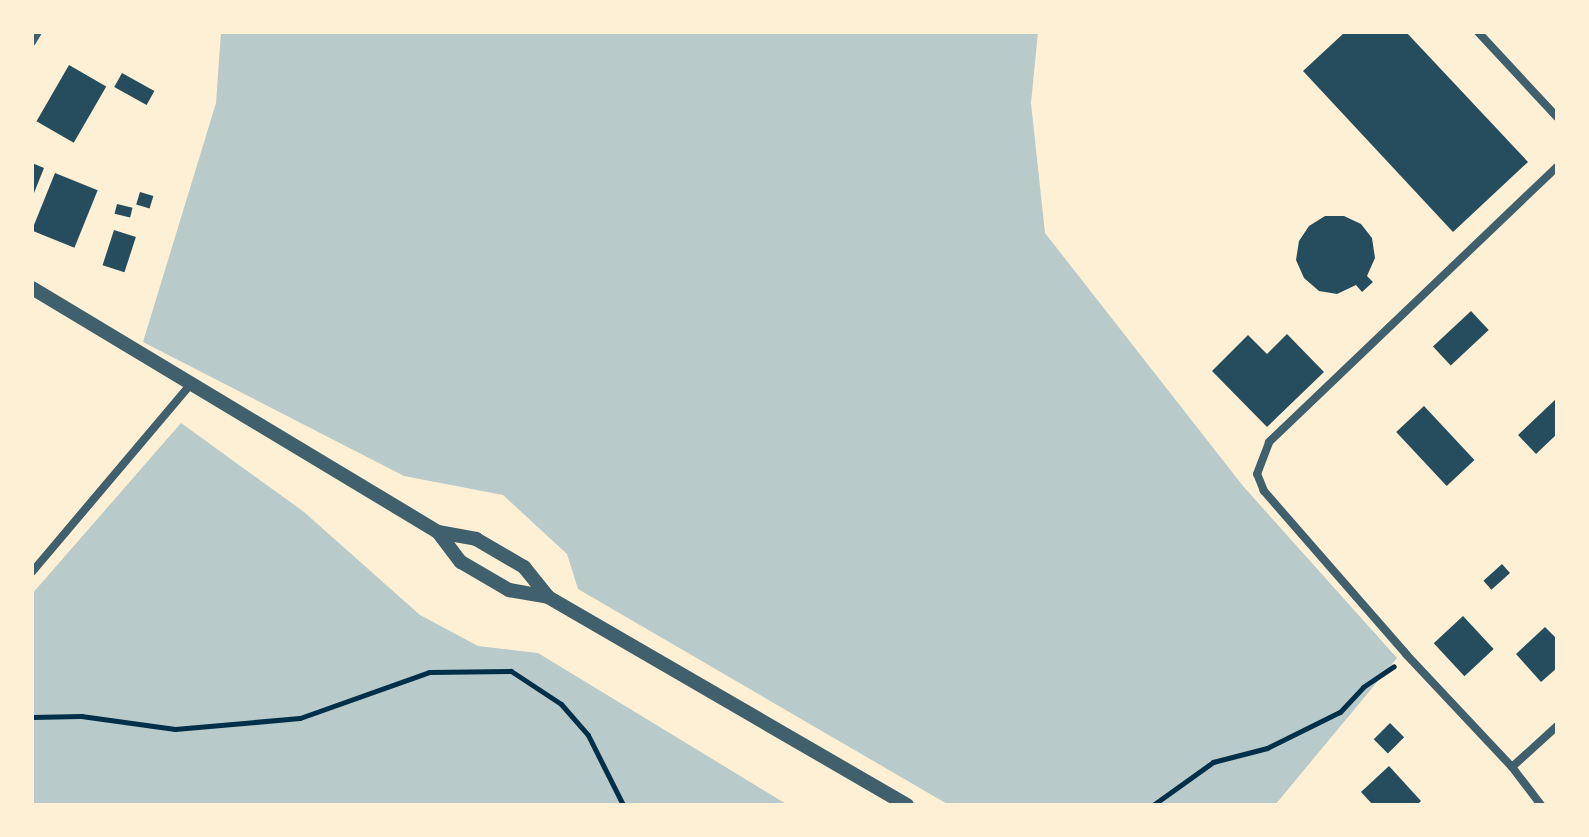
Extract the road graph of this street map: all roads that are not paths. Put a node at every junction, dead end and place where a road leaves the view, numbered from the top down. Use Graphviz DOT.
graph roads {
  1 [pos="38,32"];
  2 [pos="1478,32"];
  3 [pos="32,42"];
  4 [pos="1557,117"];
  5 [pos="1557,167"];
  6 [pos="32,288"];
  7 [pos="190,385"];
  8 [pos="438,532"];
  9 [pos="32,572"];
  10 [pos="548,597"];
  11 [pos="1557,726"];
  12 [pos="1512,767"];
  13 [pos="907,805"];
  14 [pos="1541,805"];
  1 -- 3 [label="street"];
  2 -- 4 [label="street"];
  5 -- 12 [label="street"];
  6 -- 7 [label="street"];
  7 -- 8 [label="street"];
  7 -- 9 [label="street"];
  8 -- 10 [label="street"];
  8 -- 10 [label="street"];
  10 -- 13 [label="street"];
  11 -- 12 [label="street"];
  12 -- 14 [label="street"];
}
